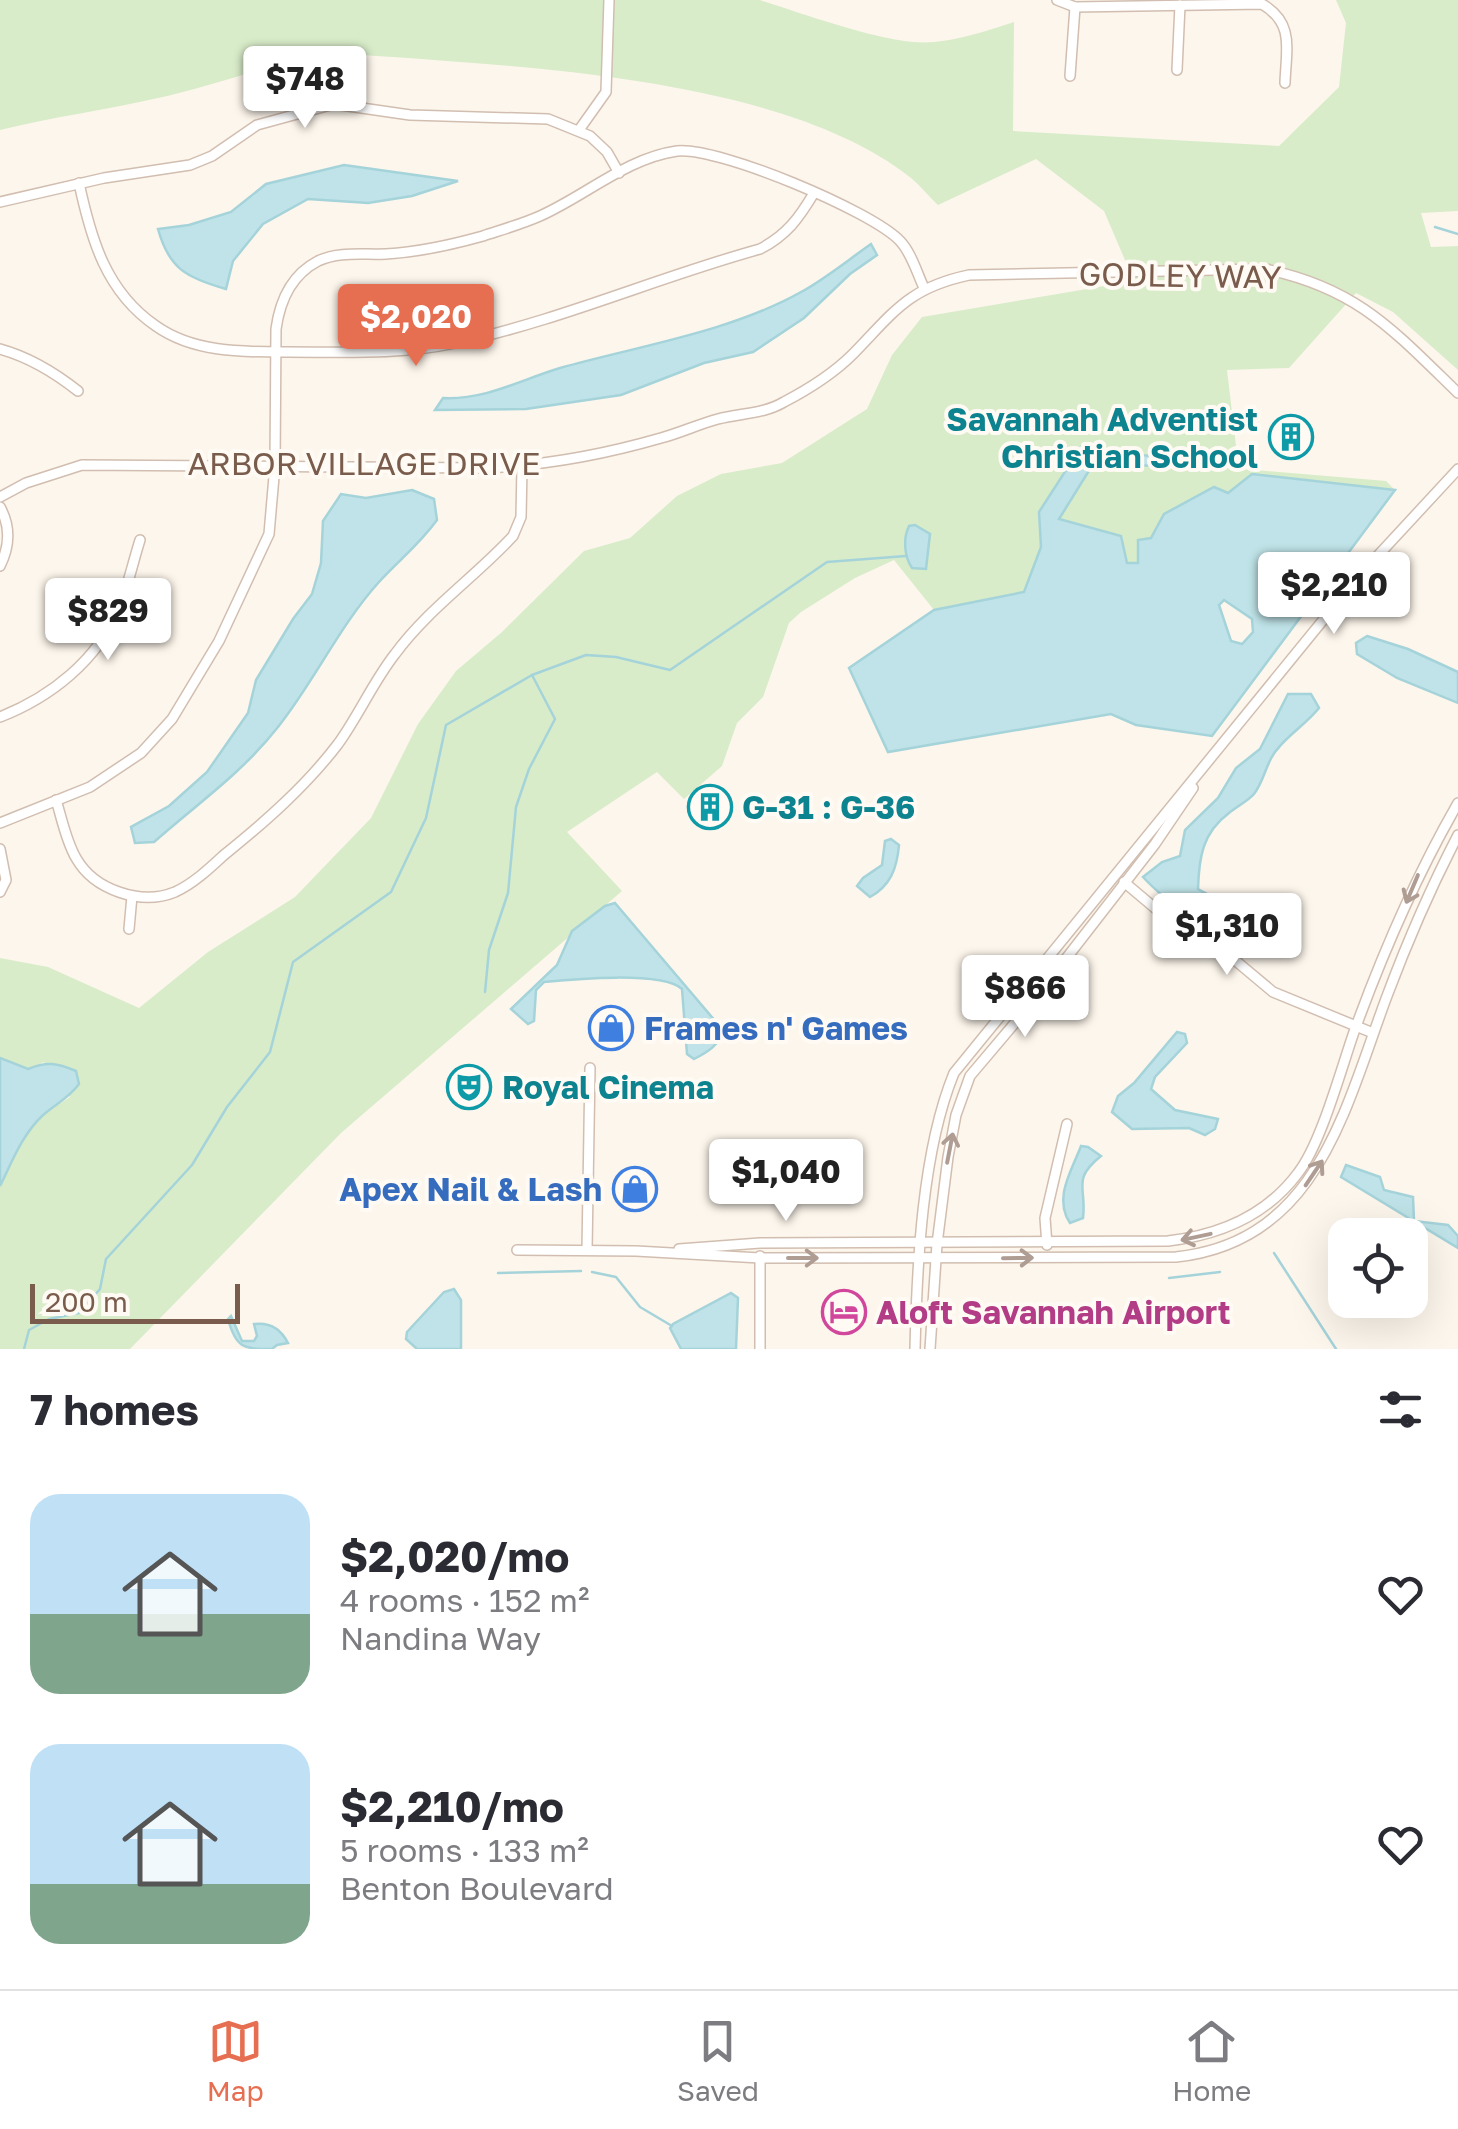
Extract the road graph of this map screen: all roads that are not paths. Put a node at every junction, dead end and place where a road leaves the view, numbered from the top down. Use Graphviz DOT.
graph roads {
  1 [pos="609,0"];
  2 [pos="1056,0"];
  3 [pos="1180,5"];
  4 [pos="1076,6"];
  5 [pos="1177,70"];
  6 [pos="1070,76"];
  7 [pos="1285,83"];
  8 [pos="579,130"];
  9 [pos="619,173"];
  10 [pos="79,183"];
  11 [pos="814,193"];
  12 [pos="0,202"];
  13 [pos="924,288"];
  14 [pos="0,349"];
  15 [pos="276,352"];
  16 [pos="78,391"];
  17 [pos="1458,393"];
  18 [pos="275,465"];
  19 [pos="522,467"];
  20 [pos="1458,469"];
  21 [pos="0,497"];
  22 [pos="0,507"];
  23 [pos="140,540"];
  24 [pos="0,566"];
  25 [pos="0,717"];
  26 [pos="1203,770"];
  27 [pos="56,800"];
  28 [pos="1458,803"];
  29 [pos="0,823"];
  30 [pos="1458,834"];
  31 [pos="0,849"];
  32 [pos="1124,882"];
  33 [pos="0,892"];
  34 [pos="132,896"];
  35 [pos="129,929"];
  36 [pos="1356,1026"];
  37 [pos="1373,1033"];
  38 [pos="590,1068"];
  39 [pos="1067,1124"];
  40 [pos="760,1243"];
  41 [pos="1047,1243"];
  42 [pos="921,1244"];
  43 [pos="937,1244"];
  44 [pos="517,1250"];
  45 [pos="587,1250"];
  46 [pos="636,1251"];
  47 [pos="760,1258"];
  48 [pos="1048,1258"];
  49 [pos="936,1259"];
  50 [pos="920,1260"];
  51 [pos="760,1349"];
  52 [pos="915,1349"];
  53 [pos="930,1349"];
  1 -- 8 [label="street"];
  2 -- 4 [label="street"];
  3 -- 4 [label="street"];
  3 -- 5 [label="street"];
  3 -- 7 [label="street"];
  4 -- 6 [label="street"];
  8 -- 9 [label="street"];
  8 -- 10 [label="street"];
  9 -- 11 [label="street"];
  9 -- 15 [label="street"];
  10 -- 12 [label="street"];
  10 -- 15 [label="street"];
  11 -- 13 [label="street"];
  11 -- 15 [label="street"];
  13 -- 17 [label="street, GODLEY WAY"];
  13 -- 19 [label="street, ARBOR VILLAGE DRIVE"];
  14 -- 16 [label="street"];
  15 -- 18 [label="street"];
  18 -- 19 [label="street, ARBOR VILLAGE DRIVE"];
  18 -- 21 [label="street, ARBOR VILLAGE DRIVE"];
  18 -- 27 [label="street"];
  19 -- 34 [label="street"];
  20 -- 26 [label="street"];
  22 -- 24 [label="street"];
  23 -- 25 [label="street"];
  26 -- 32 [label="street"];
  26 -- 42 [label="street"];
  27 -- 29 [label="street"];
  27 -- 34 [label="street"];
  28 -- 36 [label="street, one-way"];
  30 -- 37 [label="street"];
  31 -- 33 [label="street"];
  32 -- 36 [label="street"];
  43 -- 32 [label="street, one-way"];
  34 -- 35 [label="street"];
  36 -- 37 [label="street"];
  36 -- 41 [label="street, one-way"];
  48 -- 37 [label="street, one-way"];
  38 -- 45 [label="street"];
  39 -- 41 [label="street"];
  40 -- 42 [label="street"];
  40 -- 46 [label="street"];
  40 -- 47 [label="street"];
  41 -- 43 [label="street"];
  41 -- 48 [label="street"];
  42 -- 43 [label="street"];
  42 -- 50 [label="street"];
  43 -- 49 [label="street"];
  44 -- 45 [label="street"];
  45 -- 46 [label="street"];
  46 -- 47 [label="street"];
  47 -- 50 [label="street, one-way"];
  47 -- 51 [label="street"];
  49 -- 48 [label="street, one-way"];
  49 -- 50 [label="street"];
  49 -- 53 [label="street"];
  50 -- 52 [label="street"];
}
